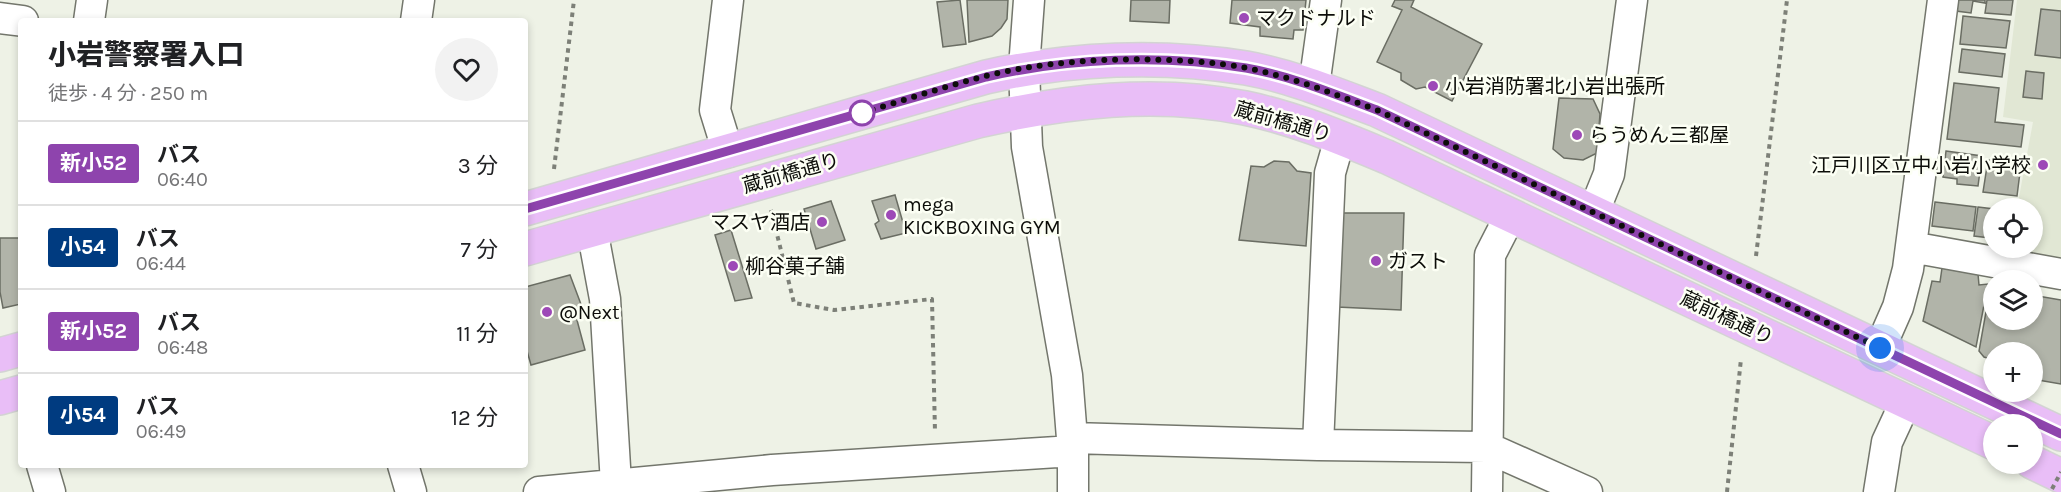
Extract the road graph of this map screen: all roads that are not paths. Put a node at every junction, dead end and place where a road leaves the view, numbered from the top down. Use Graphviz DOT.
graph roads {
  1 [pos="92,0"];
  2 [pos="419,0"];
  3 [pos="728,0"];
  4 [pos="1029,0"];
  5 [pos="1326,0"];
  6 [pos="1632,0"];
  7 [pos="1943,0"];
  8 [pos="0,18"];
  9 [pos="89,18"];
  10 [pos="416,18"];
  11 [pos="18,20"];
  12 [pos="1024,68"];
  13 [pos="1314,86"];
  14 [pos="1024,110"];
  15 [pos="1340,138"];
  16 [pos="728,152"];
  17 [pos="528,208"];
  18 [pos="1594,211"];
  19 [pos="1510,216"];
  20 [pos="592,229"];
  21 [pos="528,248"];
  22 [pos="1911,248"];
  23 [pos="2061,274"];
  24 [pos="1880,348"];
  25 [pos="18,350"];
  26 [pos="0,355"];
  27 [pos="18,394"];
  28 [pos="0,398"];
  29 [pos="1906,401"];
  30 [pos="2061,434"];
  31 [pos="1983,438"];
  32 [pos="1072,444"];
  33 [pos="1318,445"];
  34 [pos="1486,447"];
  35 [pos="43,468"];
  36 [pos="404,468"];
  37 [pos="2043,469"];
  38 [pos="2058,479"];
  39 [pos="773,481"];
  40 [pos="606,487"];
  41 [pos="50,492"];
  42 [pos="411,492"];
  43 [pos="539,492"];
  44 [pos="1073,492"];
  45 [pos="1487,492"];
  46 [pos="1587,492"];
  47 [pos="1879,492"];
  1 -- 9 [label="street"];
  2 -- 10 [label="street"];
  3 -- 16 [label="street"];
  4 -- 12 [label="street"];
  5 -- 13 [label="street"];
  6 -- 18 [label="street"];
  7 -- 22 [label="street"];
  8 -- 11 [label="street"];
  12 -- 13 [label="main road, 蔵前橋通り"];
  12 -- 14 [label="street"];
  12 -- 16 [label="main road, 蔵前橋通り"];
  13 -- 18 [label="main road, 蔵前橋通り"];
  14 -- 15 [label="main road, 蔵前橋通り"];
  14 -- 20 [label="main road, 蔵前橋通り"];
  14 -- 32 [label="street"];
  15 -- 19 [label="main road, 蔵前橋通り"];
  15 -- 33 [label="street"];
  16 -- 17 [label="main road, 蔵前橋通り"];
  18 -- 24 [label="main road, 蔵前橋通り"];
  19 -- 29 [label="main road, 蔵前橋通り"];
  19 -- 34 [label="street"];
  20 -- 21 [label="main road, 蔵前橋通り"];
  20 -- 40 [label="street"];
  22 -- 23 [label="street"];
  22 -- 24 [label="street"];
  24 -- 30 [label="main road, 蔵前橋通り"];
  25 -- 26 [label="main road"];
  27 -- 28 [label="main road"];
  29 -- 31 [label="main road, 蔵前橋通り"];
  29 -- 47 [label="street"];
  32 -- 33 [label="street"];
  32 -- 39 [label="street"];
  32 -- 44 [label="street"];
  33 -- 34 [label="street"];
  34 -- 45 [label="street"];
  34 -- 46 [label="street"];
  35 -- 41 [label="street"];
  36 -- 42 [label="street"];
  37 -- 38 [label="main road"];
  39 -- 40 [label="street"];
  40 -- 43 [label="street"];
}
